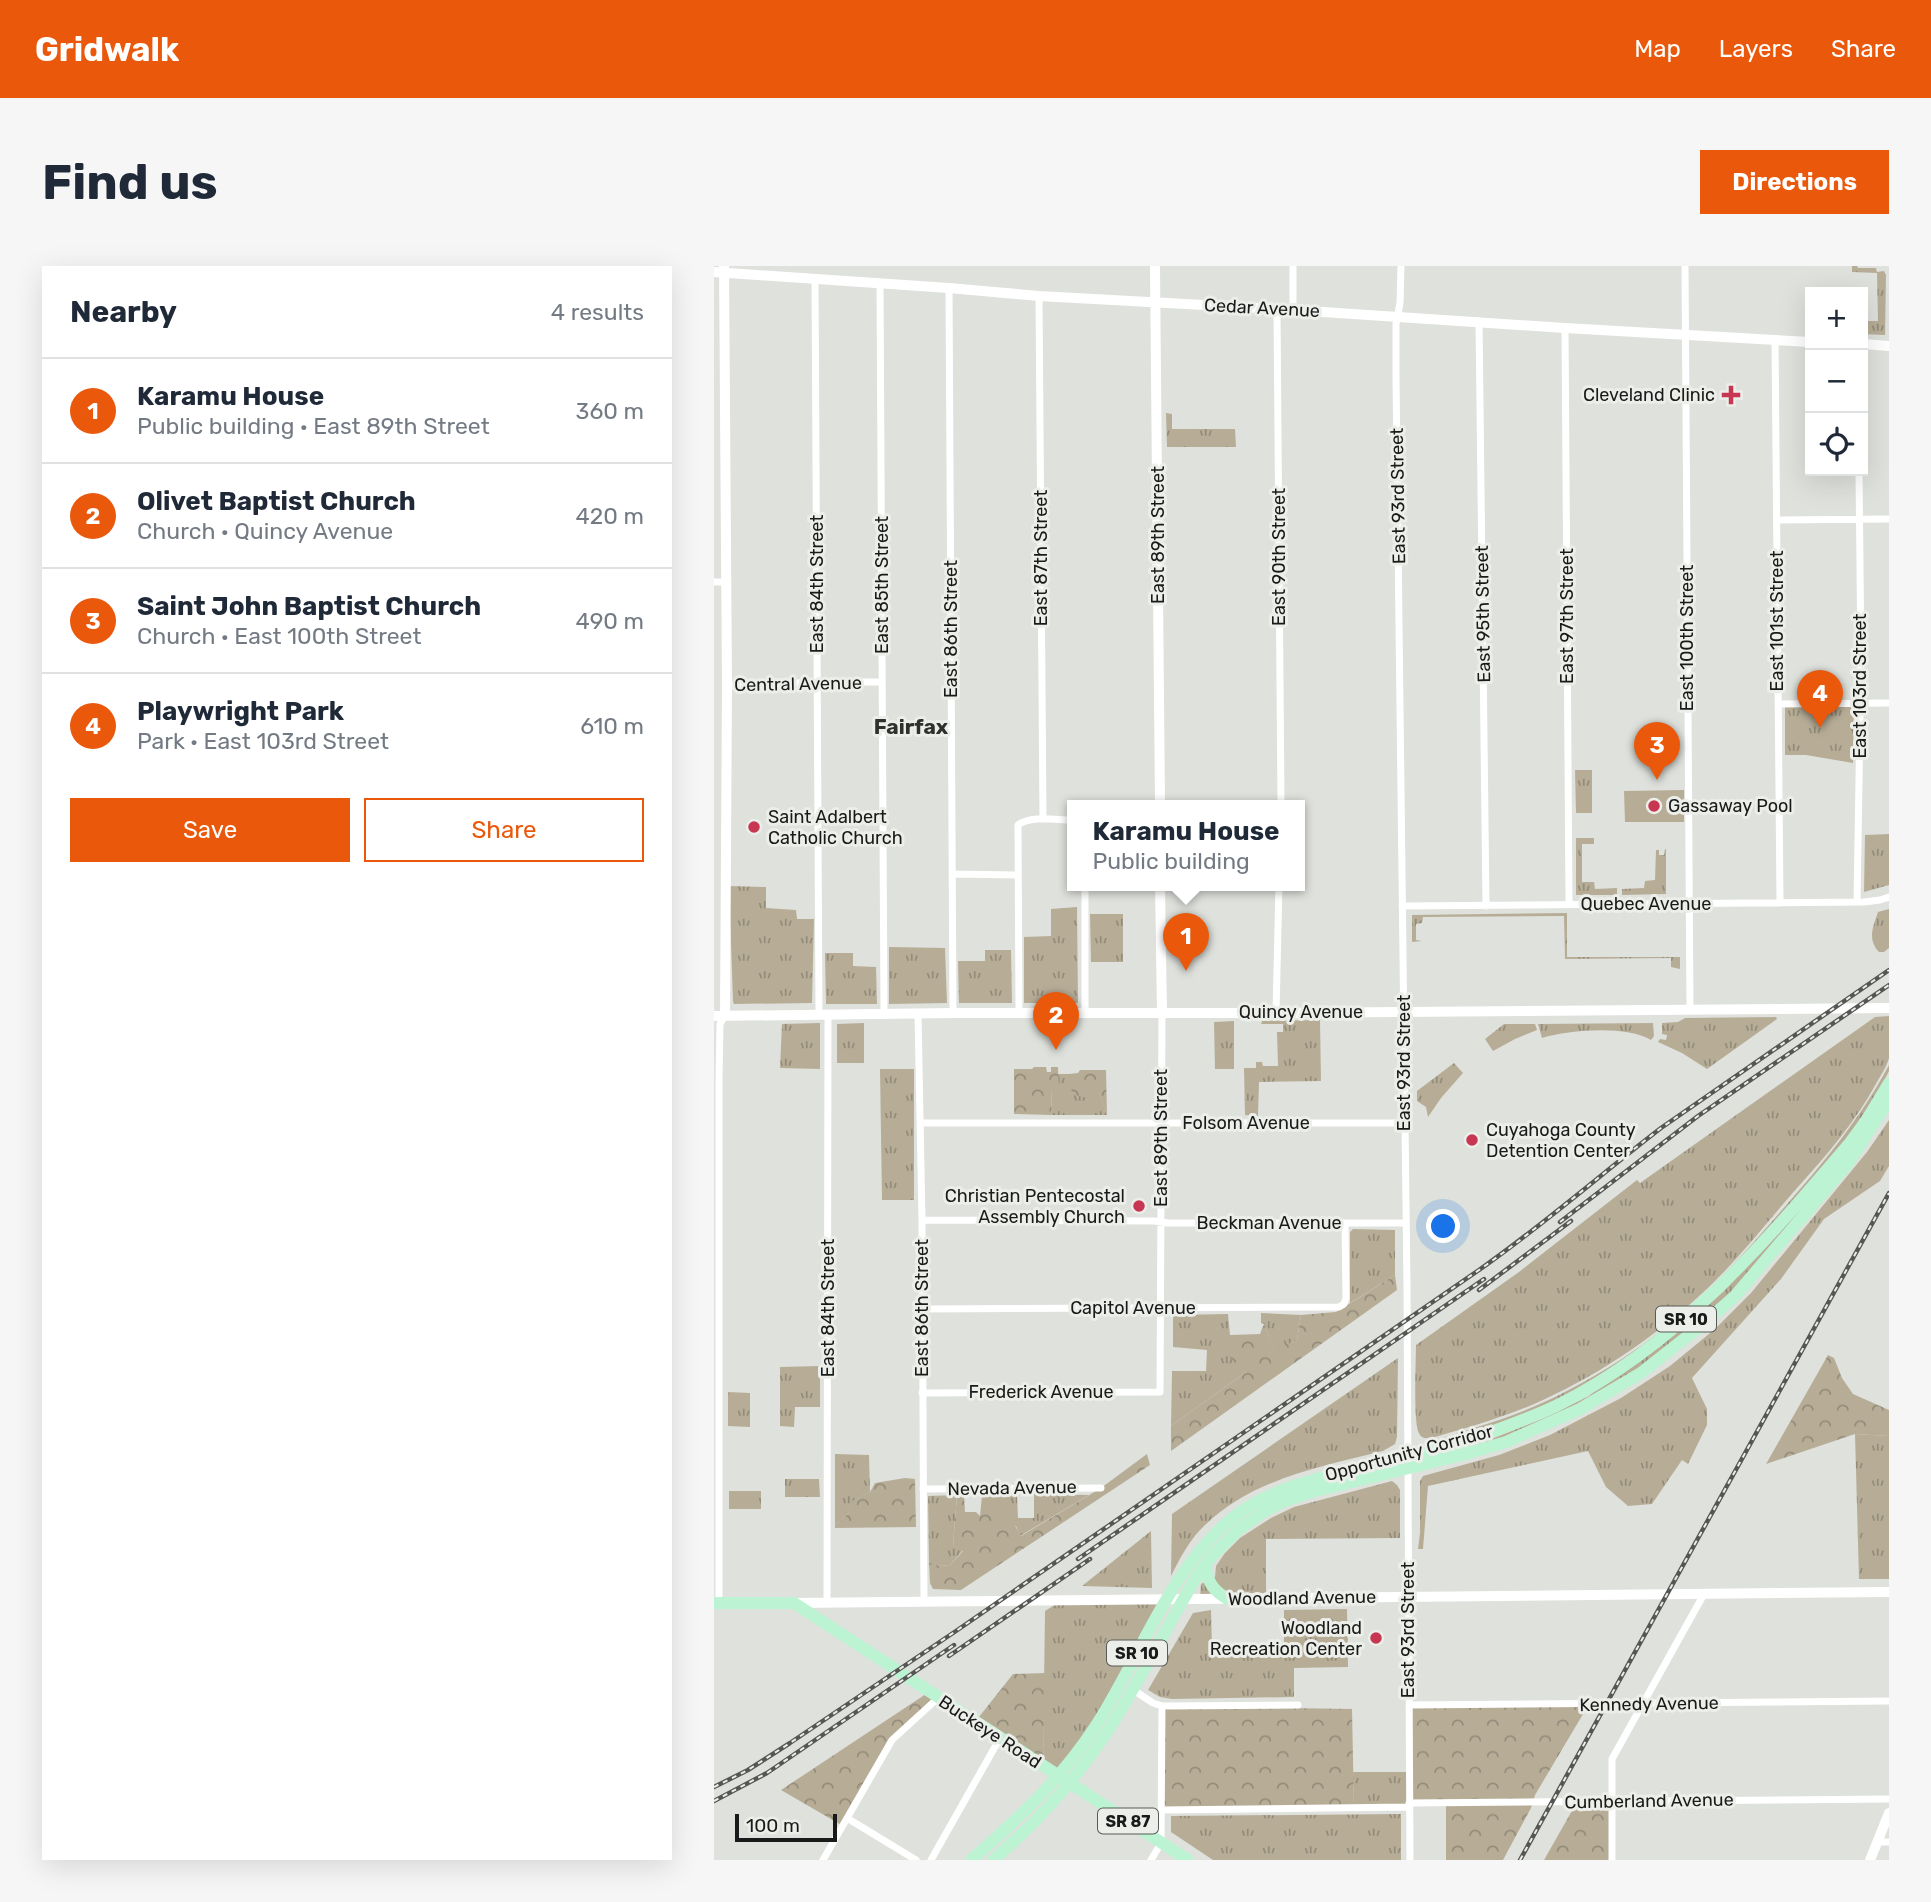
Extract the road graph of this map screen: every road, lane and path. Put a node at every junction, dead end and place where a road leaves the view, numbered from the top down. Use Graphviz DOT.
graph roads {
  1 [pos="1155,266"];
  2 [pos="1293,266"];
  3 [pos="1401,266"];
  4 [pos="1685,266"];
  5 [pos="720,270"];
  6 [pos="815,279"];
  7 [pos="880,283"];
  8 [pos="949,288"];
  9 [pos="1040,296"];
  10 [pos="1155,302"];
  11 [pos="1276,309"];
  12 [pos="1293,310"];
  13 [pos="1398,316"];
  14 [pos="1479,321"];
  15 [pos="1565,328"];
  16 [pos="1685,334"];
  17 [pos="1775,340"];
  18 [pos="1805,342"];
  19 [pos="1868,344"];
  20 [pos="1889,346"];
  21 [pos="1858,476"];
  22 [pos="1889,519"];
  23 [pos="1777,520"];
  24 [pos="1859,520"];
  25 [pos="720,582"];
  26 [pos="818,682"];
  27 [pos="882,682"];
  28 [pos="714,686"];
  29 [pos="727,686"];
  30 [pos="1889,703"];
  31 [pos="1778,704"];
  32 [pos="1860,704"];
  33 [pos="1160,800"];
  34 [pos="1281,800"];
  35 [pos="1043,819"];
  36 [pos="1067,820"];
  37 [pos="952,874"];
  38 [pos="1017,874"];
  39 [pos="1085,891"];
  40 [pos="1160,891"];
  41 [pos="1279,891"];
  42 [pos="1889,897"];
  43 [pos="1857,902"];
  44 [pos="1689,903"];
  45 [pos="1780,903"];
  46 [pos="1569,904"];
  47 [pos="1402,906"];
  48 [pos="1486,906"];
  49 [pos="1887,1008"];
  50 [pos="1690,1009"];
  51 [pos="1404,1012"];
  52 [pos="953,1013"];
  53 [pos="1019,1013"];
  54 [pos="1085,1013"];
  55 [pos="1162,1013"];
  56 [pos="1276,1013"];
  57 [pos="884,1014"];
  58 [pos="918,1014"];
  59 [pos="824,1015"];
  60 [pos="720,1016"];
  61 [pos="1889,1083"];
  62 [pos="1889,1100"];
  63 [pos="1404,1122"];
  64 [pos="920,1123"];
  65 [pos="1161,1123"];
  66 [pos="922,1220"];
  67 [pos="1161,1222"];
  68 [pos="1345,1223"];
  69 [pos="1406,1223"];
  70 [pos="1162,1308"];
  71 [pos="922,1309"];
  72 [pos="717,1349"];
  73 [pos="1160,1392"];
  74 [pos="922,1393"];
  75 [pos="1407,1462"];
  76 [pos="1101,1488"];
  77 [pos="923,1489"];
  78 [pos="1205,1565"];
  79 [pos="1889,1592"];
  80 [pos="1704,1594"];
  81 [pos="1407,1597"];
  82 [pos="1228,1599"];
  83 [pos="1166,1600"];
  84 [pos="1183,1600"];
  85 [pos="827,1602"];
  86 [pos="924,1602"];
  87 [pos="717,1603"];
  88 [pos="793,1603"];
  89 [pos="1132,1689"];
  90 [pos="934,1695"];
  91 [pos="1889,1701"];
  92 [pos="1644,1704"];
  93 [pos="1298,1705"];
  94 [pos="1409,1705"];
  95 [pos="1162,1706"];
  96 [pos="1000,1738"];
  97 [pos="1057,1775"];
  98 [pos="1069,1783"];
  99 [pos="1889,1799"];
  100 [pos="1612,1801"];
  101 [pos="1409,1805"];
  102 [pos="1162,1810"];
  103 [pos="1889,1813"];
  104 [pos="847,1818"];
  105 [pos="1883,1842"];
  106 [pos="1161,1843"];
  107 [pos="823,1860"];
  108 [pos="916,1860"];
  109 [pos="931,1860"];
  110 [pos="971,1860"];
  111 [pos="993,1860"];
  112 [pos="1151,1860"];
  113 [pos="1188,1860"];
  114 [pos="1410,1860"];
  115 [pos="1612,1860"];
  116 [pos="1870,1860"];
  1 -- 10 [label="street, East 89th Street"];
  2 -- 12 [label="street"];
  3 -- 13 [label="street, East 93rd Street"];
  4 -- 16 [label="street, East 100th Street"];
  5 -- 6 [label="street, Cedar Avenue"];
  5 -- 25 [label="street"];
  6 -- 7 [label="street, Cedar Avenue"];
  6 -- 26 [label="street, East 84th Street"];
  7 -- 8 [label="street, Cedar Avenue"];
  7 -- 27 [label="street, East 85th Street"];
  8 -- 9 [label="street, Cedar Avenue"];
  8 -- 37 [label="street, East 86th Street"];
  9 -- 10 [label="street, Cedar Avenue"];
  9 -- 35 [label="street, East 87th Street"];
  10 -- 11 [label="street, Cedar Avenue"];
  10 -- 33 [label="street, East 89th Street"];
  11 -- 12 [label="street, Cedar Avenue"];
  11 -- 34 [label="street, East 90th Street"];
  12 -- 13 [label="street, Cedar Avenue"];
  13 -- 14 [label="street, Cedar Avenue"];
  13 -- 47 [label="street, East 93rd Street"];
  14 -- 15 [label="street, Cedar Avenue"];
  14 -- 48 [label="street, East 95th Street"];
  15 -- 16 [label="street, Cedar Avenue"];
  15 -- 46 [label="street, East 97th Street"];
  16 -- 17 [label="street, Cedar Avenue"];
  16 -- 44 [label="street, East 100th Street"];
  17 -- 18 [label="street, Cedar Avenue"];
  17 -- 23 [label="street, East 101st Street"];
  19 -- 20 [label="street"];
  21 -- 24 [label="street, East 103rd Street"];
  22 -- 24 [label="street"];
  23 -- 24 [label="street"];
  23 -- 31 [label="street, East 101st Street"];
  24 -- 32 [label="street, East 103rd Street"];
  25 -- 29 [label="street"];
  26 -- 27 [label="street, Central Avenue"];
  26 -- 29 [label="street, Central Avenue"];
  26 -- 59 [label="street, East 84th Street"];
  27 -- 57 [label="street, East 85th Street"];
  28 -- 29 [label="street, Central Avenue"];
  29 -- 60 [label="street"];
  30 -- 32 [label="street"];
  31 -- 32 [label="street"];
  31 -- 45 [label="street, East 101st Street"];
  32 -- 43 [label="street, East 103rd Street"];
  35 -- 36 [label="street"];
  35 -- 38 [label="street"];
  37 -- 38 [label="street"];
  37 -- 52 [label="street, East 86th Street"];
  38 -- 53 [label="street"];
  39 -- 54 [label="street"];
  40 -- 55 [label="street, East 89th Street"];
  41 -- 56 [label="street"];
  42 -- 43 [label="street, Quebec Avenue"];
  43 -- 45 [label="street, Quebec Avenue"];
  44 -- 45 [label="street, Quebec Avenue"];
  44 -- 46 [label="street, Quebec Avenue"];
  44 -- 50 [label="street, East 100th Street"];
  46 -- 48 [label="street, Quebec Avenue"];
  47 -- 48 [label="street, Quebec Avenue"];
  47 -- 51 [label="street, East 93rd Street"];
  49 -- 50 [label="street, Quincy Avenue"];
  50 -- 51 [label="street, Quincy Avenue"];
  51 -- 56 [label="street, Quincy Avenue"];
  51 -- 63 [label="street, East 93rd Street"];
  52 -- 53 [label="street, Quincy Avenue"];
  52 -- 58 [label="street, Quincy Avenue"];
  53 -- 54 [label="street, Quincy Avenue"];
  54 -- 55 [label="street, Quincy Avenue"];
  55 -- 56 [label="street, Quincy Avenue"];
  55 -- 65 [label="street, East 89th Street"];
  57 -- 58 [label="street, Quincy Avenue"];
  57 -- 59 [label="street, Quincy Avenue"];
  58 -- 64 [label="street, East 86th Street"];
  59 -- 60 [label="street, Quincy Avenue"];
  59 -- 85 [label="street, East 84th Street"];
  60 -- 72 [label="street"];
  61 -- 75 [label="main road, Opportunity Corridor / SR 10"];
  62 -- 75 [label="main road, Opportunity Corridor / SR 10"];
  63 -- 65 [label="street, Folsom Avenue"];
  63 -- 69 [label="street, East 93rd Street"];
  64 -- 65 [label="street, Folsom Avenue"];
  64 -- 66 [label="street, East 86th Street"];
  65 -- 67 [label="street, East 89th Street"];
  66 -- 67 [label="street, Beckman Avenue"];
  66 -- 71 [label="street, East 86th Street"];
  67 -- 68 [label="street, Beckman Avenue"];
  67 -- 70 [label="street, East 89th Street"];
  68 -- 69 [label="street, Beckman Avenue"];
  68 -- 70 [label="street, Capitol Avenue"];
  69 -- 75 [label="street, East 93rd Street"];
  70 -- 71 [label="street, Capitol Avenue"];
  70 -- 73 [label="street, East 89th Street"];
  71 -- 74 [label="street, East 86th Street"];
  72 -- 87 [label="street"];
  73 -- 74 [label="street, Frederick Avenue"];
  74 -- 77 [label="street, East 86th Street"];
  75 -- 78 [label="main road, Opportunity Corridor / SR 10"];
  75 -- 81 [label="street, East 93rd Street"];
  75 -- 83 [label="main road, Opportunity Corridor / SR 10"];
  76 -- 77 [label="street, Nevada Avenue"];
  77 -- 86 [label="street, East 86th Street"];
  78 -- 82 [label="main road"];
  78 -- 84 [label="main road, Opportunity Corridor / SR 10"];
  79 -- 80 [label="street, Woodland Avenue"];
  80 -- 81 [label="street, Woodland Avenue"];
  80 -- 92 [label="street"];
  81 -- 82 [label="street, Woodland Avenue"];
  81 -- 94 [label="street, East 93rd Street"];
  82 -- 84 [label="street, Woodland Avenue"];
  83 -- 84 [label="street, Woodland Avenue"];
  83 -- 86 [label="street, Woodland Avenue"];
  83 -- 97 [label="main road, Opportunity Corridor / SR 10"];
  84 -- 89 [label="main road, Opportunity Corridor / SR 10"];
  85 -- 86 [label="street, Woodland Avenue"];
  85 -- 88 [label="street, Woodland Avenue"];
  87 -- 88 [label="main road, Woodland Avenue"];
  88 -- 90 [label="main road, Buckeye Road / SR 87"];
  89 -- 95 [label="street"];
  89 -- 98 [label="main road, Opportunity Corridor / SR 10"];
  90 -- 96 [label="main road, Buckeye Road / SR 87"];
  90 -- 104 [label="street"];
  91 -- 92 [label="street, Kennedy Avenue"];
  92 -- 94 [label="street, Kennedy Avenue"];
  92 -- 100 [label="street"];
  93 -- 95 [label="street"];
  94 -- 101 [label="street, East 93rd Street"];
  95 -- 102 [label="street"];
  96 -- 97 [label="main road, Buckeye Road / SR 87"];
  96 -- 109 [label="street"];
  97 -- 98 [label="main road, Buckeye Road / SR 87"];
  97 -- 110 [label="main road, Opportunity Corridor / SR 10"];
  98 -- 106 [label="main road, Buckeye Road / SR 87"];
  98 -- 111 [label="main road, Opportunity Corridor / SR 10"];
  99 -- 100 [label="street, Cumberland Avenue"];
  100 -- 101 [label="street, Cumberland Avenue"];
  100 -- 115 [label="street"];
  101 -- 102 [label="street, Cumberland Avenue"];
  101 -- 114 [label="street, East 93rd Street"];
  102 -- 106 [label="street"];
  103 -- 105 [label="street"];
  104 -- 107 [label="street"];
  104 -- 108 [label="street"];
  105 -- 116 [label="street"];
  106 -- 112 [label="street"];
  106 -- 113 [label="main road, Buckeye Road / SR 87"];
}
